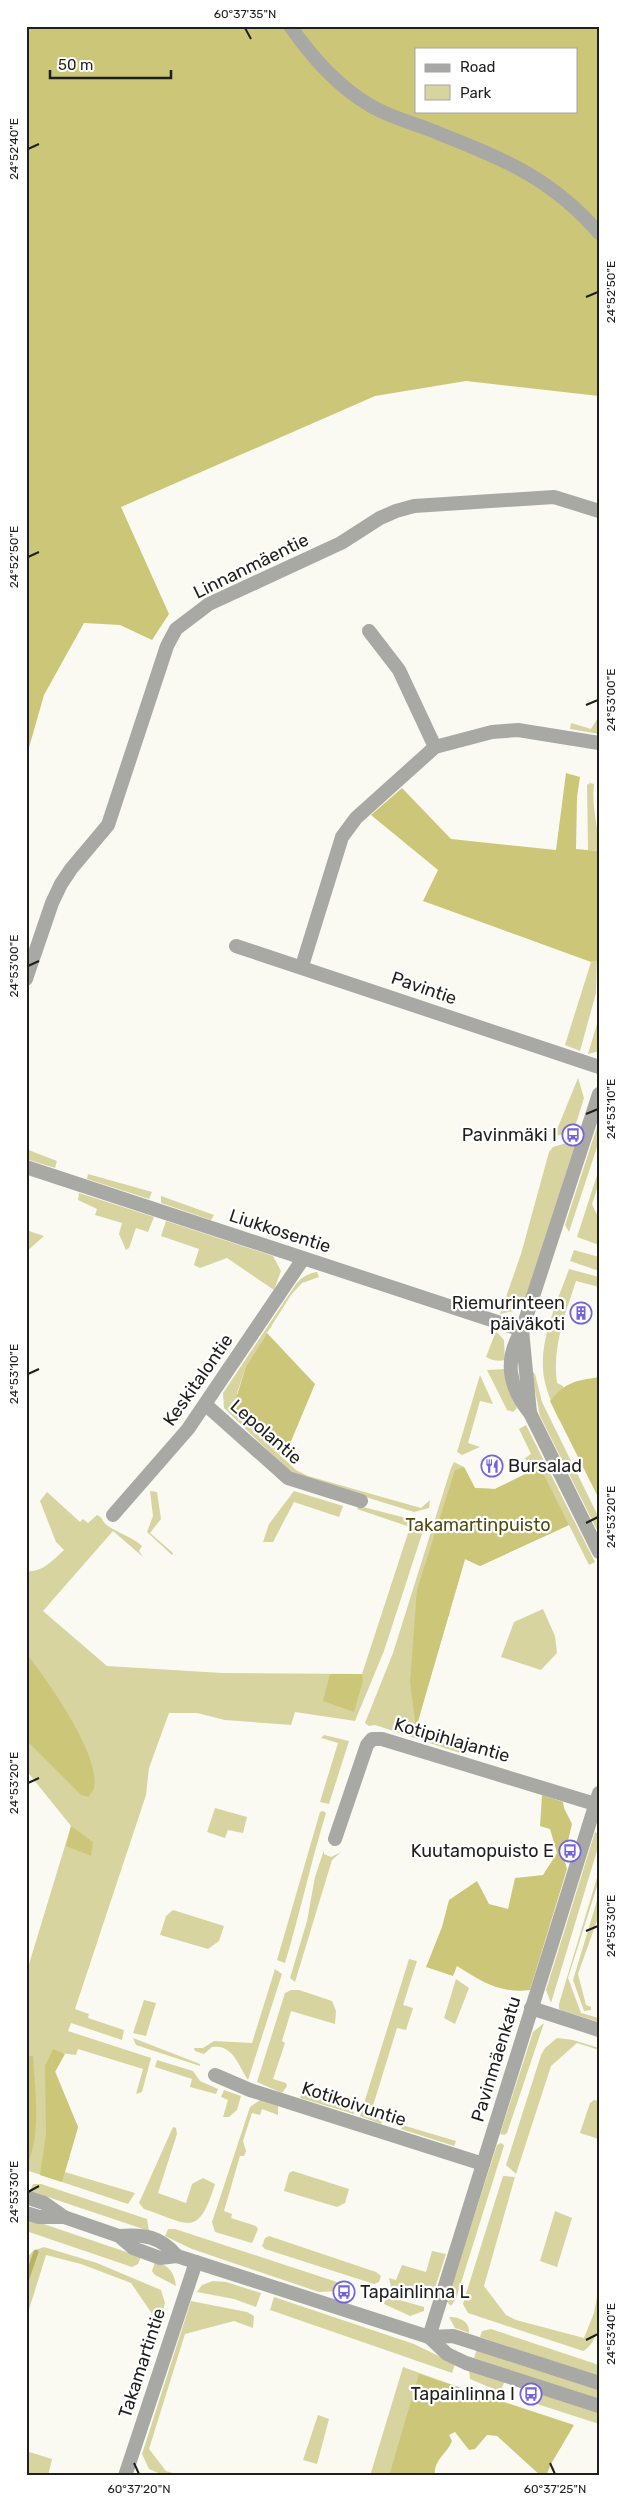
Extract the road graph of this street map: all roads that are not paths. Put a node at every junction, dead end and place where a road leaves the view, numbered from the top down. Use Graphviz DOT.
graph roads {
  1 [pos="290,26"];
  2 [pos="599,233"];
  3 [pos="599,511"];
  4 [pos="369,631"];
  5 [pos="599,743"];
  6 [pos="435,747"];
  7 [pos="236,946"];
  8 [pos="302,966"];
  9 [pos="26,979"];
  10 [pos="599,1066"];
  11 [pos="599,1094"];
  12 [pos="26,1167"];
  13 [pos="303,1259"];
  14 [pos="522,1330"];
  15 [pos="206,1405"];
  16 [pos="361,1501"];
  17 [pos="113,1515"];
  18 [pos="599,1552"];
  19 [pos="597,1798"];
  20 [pos="335,1839"];
  21 [pos="531,2008"];
  22 [pos="599,2030"];
  23 [pos="215,2076"];
  24 [pos="483,2164"];
  25 [pos="26,2197"];
  26 [pos="26,2213"];
  27 [pos="64,2217"];
  28 [pos="196,2262"];
  29 [pos="429,2337"];
  30 [pos="599,2383"];
  31 [pos="599,2406"];
  32 [pos="129,2475"];
  1 -- 2 [label="street"];
  3 -- 9 [label="street, Linnanmäentie"];
  4 -- 6 [label="street"];
  5 -- 6 [label="street"];
  6 -- 8 [label="street"];
  7 -- 8 [label="street, Pavintie"];
  8 -- 10 [label="street, Pavintie"];
  11 -- 14 [label="street"];
  12 -- 13 [label="street, Liukkosentie"];
  13 -- 14 [label="street, Liukkosentie"];
  13 -- 15 [label="street, Keskitalontie"];
  14 -- 18 [label="street"];
  15 -- 16 [label="street, Lepolantie"];
  15 -- 17 [label="street, Keskitalontie"];
  19 -- 20 [label="street, Kotipihlajantie"];
  19 -- 21 [label="street, Pavinmäenkatu"];
  21 -- 22 [label="street"];
  21 -- 24 [label="street, Pavinmäenkatu"];
  23 -- 24 [label="street, Kotikoivuntie"];
  24 -- 29 [label="street, Pavinmäenkatu"];
  25 -- 27 [label="street"];
  26 -- 27 [label="street"];
  27 -- 28 [label="street"];
  28 -- 29 [label="street"];
  28 -- 32 [label="street, Takamartintie"];
  29 -- 30 [label="street"];
  29 -- 31 [label="street"];
}
